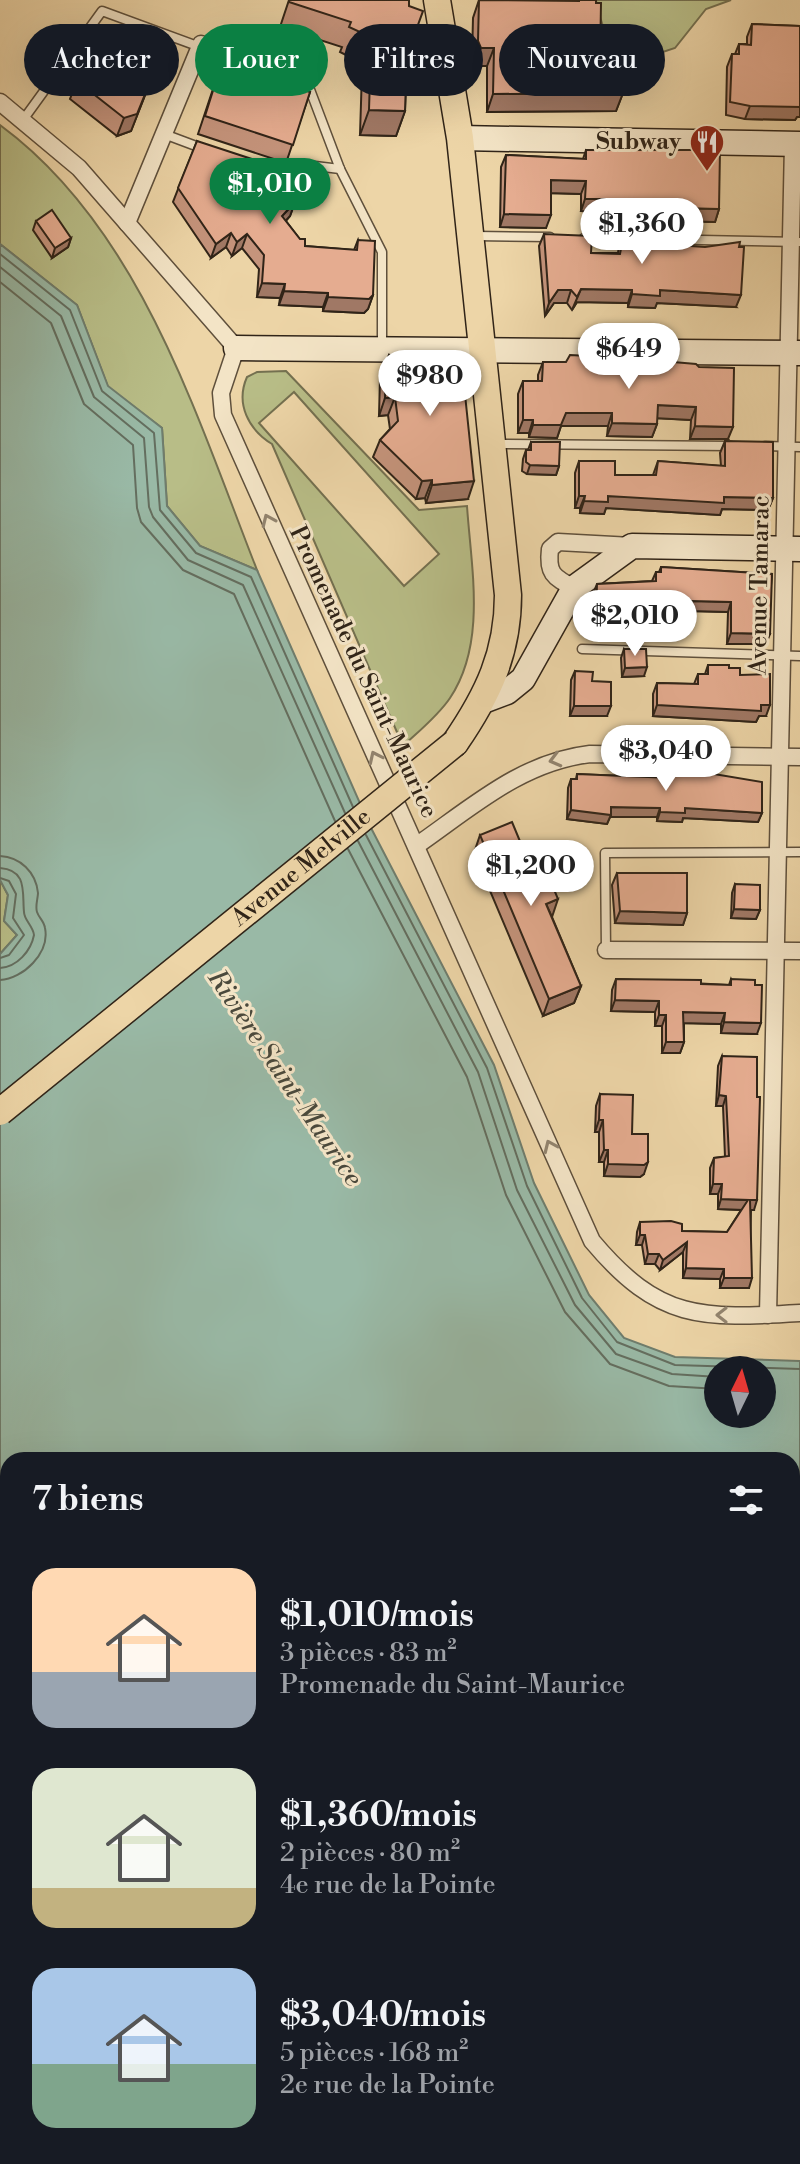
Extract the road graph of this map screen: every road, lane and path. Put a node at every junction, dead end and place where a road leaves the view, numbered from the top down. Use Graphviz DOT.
graph roads {
  1 [pos="437,0"];
  2 [pos="454,0"];
  3 [pos="443,24"];
  4 [pos="450,24"];
  5 [pos="195,42"];
  6 [pos="195,59"];
  7 [pos="312,96"];
  8 [pos="454,96"];
  9 [pos="0,102"];
  10 [pos="23,120"];
  11 [pos="164,134"];
  12 [pos="460,138"];
  13 [pos="797,144"];
  14 [pos="214,153"];
  15 [pos="258,169"];
  16 [pos="340,169"];
  17 [pos="127,223"];
  18 [pos="471,235"];
  19 [pos="796,242"];
  20 [pos="236,348"];
  21 [pos="382,349"];
  22 [pos="483,349"];
  23 [pos="794,353"];
  24 [pos="492,444"];
  25 [pos="740,446"];
  26 [pos="756,446"];
  27 [pos="793,447"];
  28 [pos="632,546"];
  29 [pos="792,549"];
  30 [pos="574,588"];
  31 [pos="582,649"];
  32 [pos="782,656"];
  33 [pos="800,656"];
  34 [pos="483,701"];
  35 [pos="780,757"];
  36 [pos="800,757"];
  37 [pos="416,846"];
  38 [pos="778,851"];
  39 [pos="800,852"];
  40 [pos="606,950"];
  41 [pos="776,951"];
  42 [pos="800,951"];
  43 [pos="0,1112"];
  44 [pos="800,1313"];
  45 [pos="768,1315"];
  1 -- 3 [label="main road"];
  2 -- 4 [label="main road"];
  5 -- 10 [label="lane"];
  6 -- 11 [label="street"];
  7 -- 16 [label="lane"];
  8 -- 12 [label="main road, Avenue Melville"];
  9 -- 10 [label="street"];
  10 -- 17 [label="street"];
  11 -- 14 [label="lane"];
  11 -- 17 [label="street"];
  12 -- 13 [label="street"];
  12 -- 18 [label="main road, Avenue Melville"];
  13 -- 19 [label="street, Avenue Tamarac"];
  15 -- 16 [label="lane"];
  16 -- 21 [label="lane"];
  17 -- 20 [label="street"];
  18 -- 19 [label="lane"];
  18 -- 22 [label="main road, Avenue Melville"];
  19 -- 23 [label="street, Avenue Tamarac"];
  20 -- 21 [label="street"];
  37 -- 20 [label="street, Promenade du Saint-Maurice, one-way"];
  21 -- 22 [label="street"];
  22 -- 23 [label="street"];
  22 -- 24 [label="main road, Avenue Melville"];
  23 -- 27 [label="street, Avenue Tamarac"];
  24 -- 25 [label="lane"];
  24 -- 34 [label="main road, Avenue Melville"];
  26 -- 27 [label="lane"];
  27 -- 29 [label="street, Avenue Tamarac"];
  28 -- 29 [label="street"];
  28 -- 30 [label="street"];
  28 -- 30 [label="street"];
  29 -- 32 [label="street, Avenue Tamarac"];
  30 -- 34 [label="street"];
  31 -- 32 [label="lane"];
  32 -- 33 [label="lane"];
  32 -- 35 [label="street, Avenue Tamarac"];
  34 -- 43 [label="main road, Avenue Melville, bridge"];
  35 -- 36 [label="street"];
  35 -- 37 [label="street, one-way"];
  35 -- 38 [label="street, Avenue Tamarac"];
  45 -- 37 [label="street, Promenade du Saint-Maurice, one-way"];
  38 -- 39 [label="lane"];
  38 -- 40 [label="lane"];
  38 -- 41 [label="street, Avenue Tamarac"];
  40 -- 41 [label="street"];
  41 -- 42 [label="street"];
  41 -- 45 [label="street, Avenue Tamarac"];
  44 -- 45 [label="street, Promenade du Saint-Maurice"];
}
